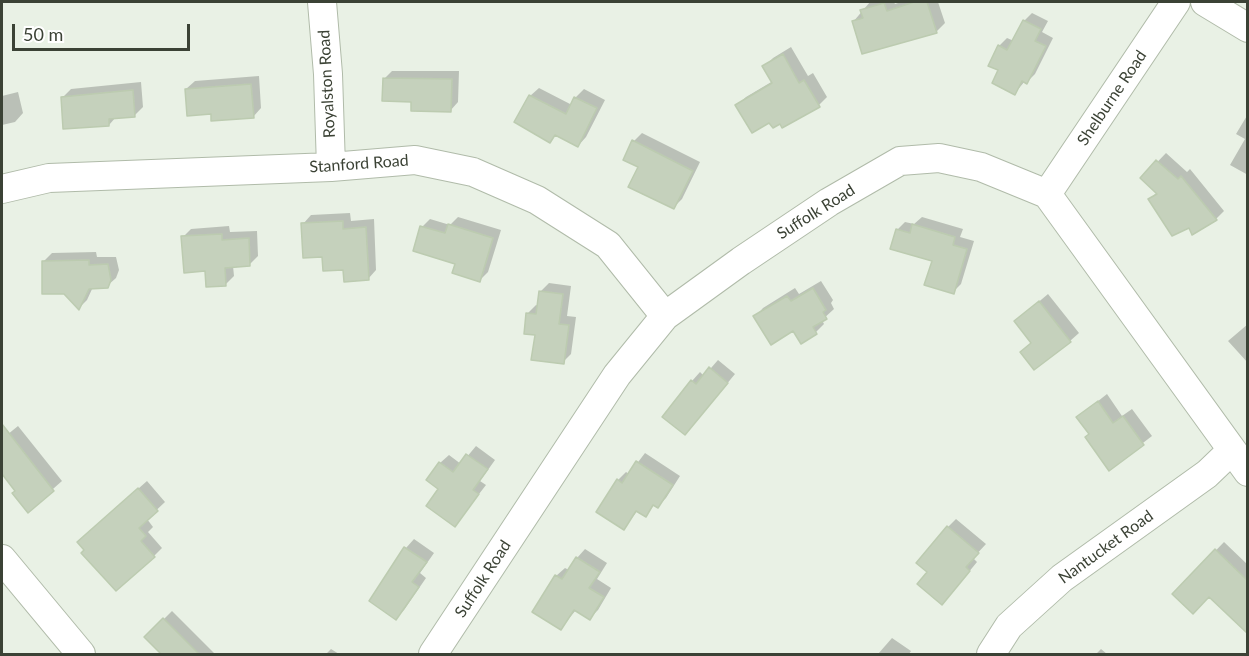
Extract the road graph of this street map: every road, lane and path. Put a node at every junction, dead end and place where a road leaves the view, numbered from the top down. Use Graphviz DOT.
graph roads {
  1 [pos="322,2"];
  2 [pos="1176,2"];
  3 [pos="1205,2"];
  4 [pos="1248,28"];
  5 [pos="331,167"];
  6 [pos="2,189"];
  7 [pos="1047,194"];
  8 [pos="665,316"];
  9 [pos="1239,461"];
  10 [pos="2,559"];
  11 [pos="81,654"];
  12 [pos="433,654"];
  13 [pos="991,654"];
  1 -- 5 [label="street, Royalston Road"];
  2 -- 7 [label="street, Shelburne Road"];
  3 -- 4 [label="street"];
  5 -- 6 [label="street, Stanford Road"];
  5 -- 8 [label="street, Stanford Road"];
  7 -- 8 [label="street, Suffolk Road"];
  7 -- 9 [label="street"];
  8 -- 12 [label="street, Suffolk Road"];
  9 -- 13 [label="street, Nantucket Road"];
  10 -- 11 [label="street"];
}
